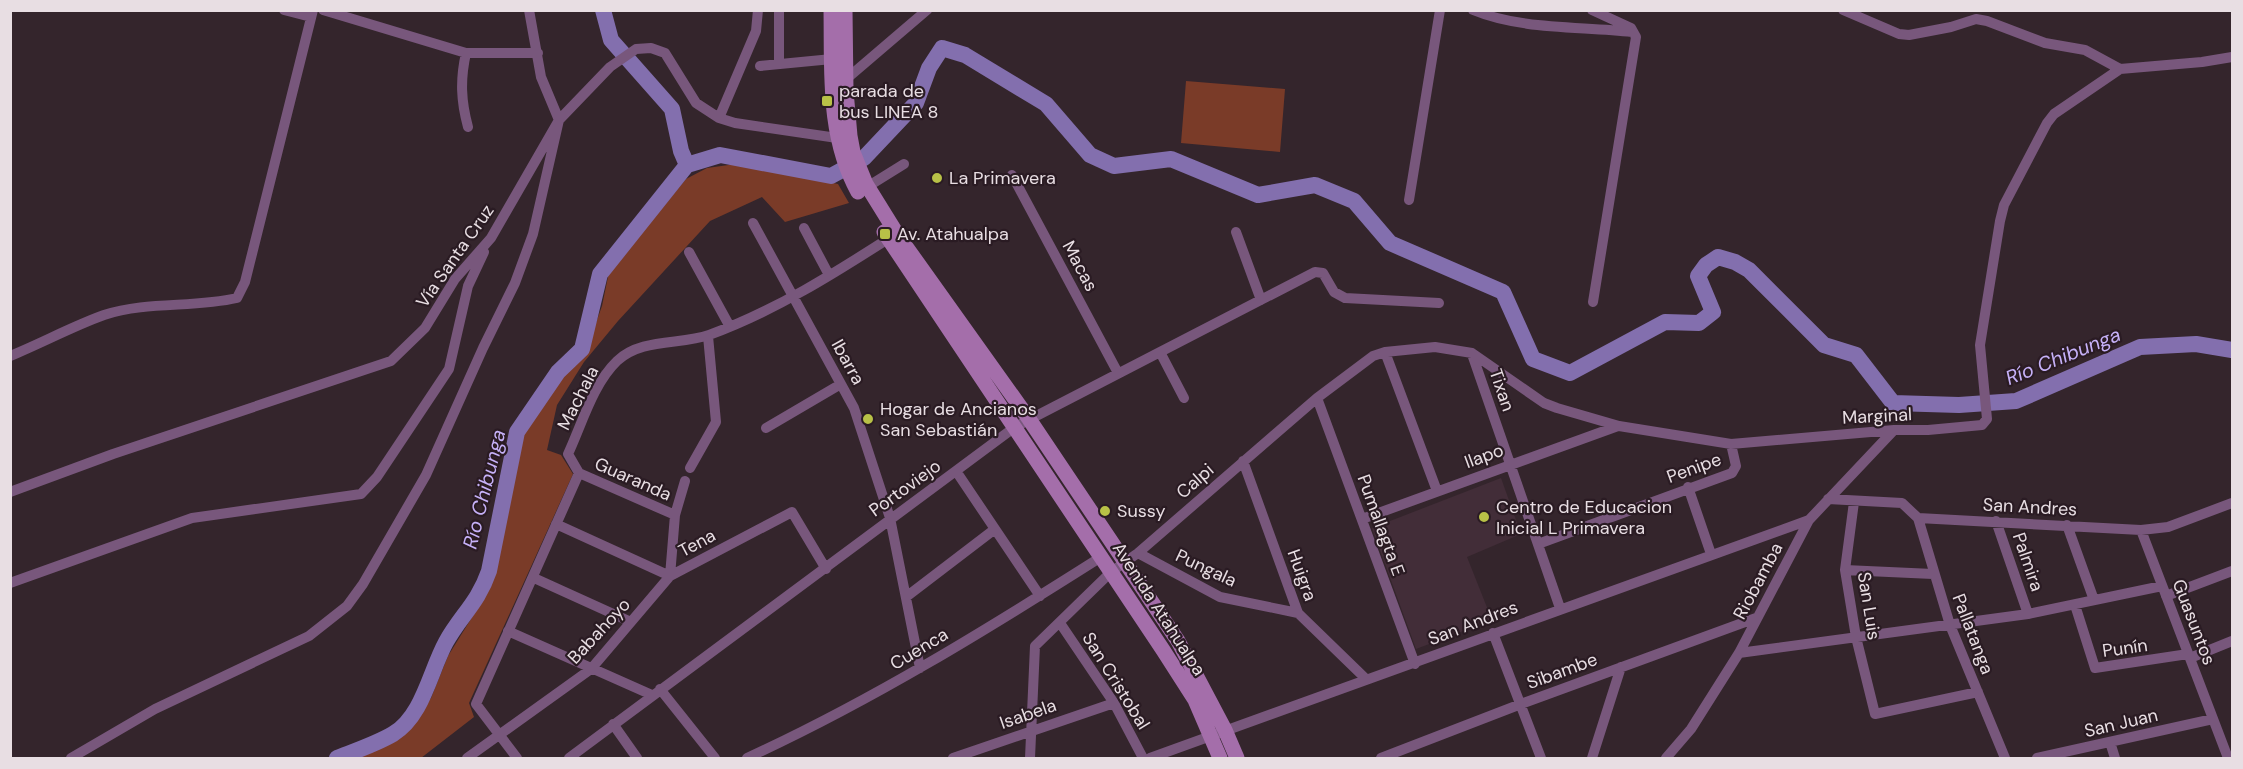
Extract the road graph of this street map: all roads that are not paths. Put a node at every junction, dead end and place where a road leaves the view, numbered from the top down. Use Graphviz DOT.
graph roads {
  1 [pos="284,10"];
  2 [pos="323,10"];
  3 [pos="529,10"];
  4 [pos="758,10"];
  5 [pos="779,10"];
  6 [pos="831,10"];
  7 [pos="845,10"];
  8 [pos="927,10"];
  9 [pos="1440,10"];
  10 [pos="1473,10"];
  11 [pos="1592,10"];
  12 [pos="1843,10"];
  13 [pos="312,14"];
  14 [pos="1635,33"];
  15 [pos="466,53"];
  16 [pos="538,53"];
  17 [pos="2232,57"];
  18 [pos="832,59"];
  19 [pos="779,64"];
  20 [pos="760,66"];
  21 [pos="2120,69"];
  22 [pos="846,80"];
  23 [pos="832,91"];
  24 [pos="719,118"];
  25 [pos="559,120"];
  26 [pos="468,127"];
  27 [pos="845,146"];
  28 [pos="904,164"];
  29 [pos="1012,175"];
  30 [pos="863,187"];
  31 [pos="1409,200"];
  32 [pos="753,223"];
  33 [pos="804,228"];
  34 [pos="1236,232"];
  35 [pos="893,236"];
  36 [pos="491,238"];
  37 [pos="689,252"];
  38 [pos="830,275"];
  39 [pos="793,298"];
  40 [pos="1261,300"];
  41 [pos="1593,302"];
  42 [pos="1439,303"];
  43 [pos="729,326"];
  44 [pos="708,336"];
  45 [pos="1160,352"];
  46 [pos="1385,352"];
  47 [pos="1472,353"];
  48 [pos="10,356"];
  49 [pos="1118,374"];
  50 [pos="841,384"];
  51 [pos="1184,398"];
  52 [pos="1317,398"];
  53 [pos="1029,419"];
  54 [pos="1619,426"];
  55 [pos="1015,427"];
  56 [pos="766,428"];
  57 [pos="1894,430"];
  58 [pos="1731,444"];
  59 [pos="1244,461"];
  60 [pos="1510,464"];
  61 [pos="690,468"];
  62 [pos="956,471"];
  63 [pos="579,473"];
  64 [pos="685,482"];
  65 [pos="1688,487"];
  66 [pos="1437,491"];
  67 [pos="10,492"];
  68 [pos="1828,499"];
  69 [pos="1854,502"];
  70 [pos="2232,503"];
  71 [pos="675,515"];
  72 [pos="890,518"];
  73 [pos="1918,518"];
  74 [pos="1362,519"];
  75 [pos="1809,520"];
  76 [pos="1996,521"];
  77 [pos="556,524"];
  78 [pos="2067,525"];
  79 [pos="995,529"];
  80 [pos="2141,530"];
  81 [pos="1538,544"];
  82 [pos="1138,553"];
  83 [pos="1711,554"];
  84 [pos="1101,557"];
  85 [pos="1124,563"];
  86 [pos="826,569"];
  87 [pos="1845,570"];
  88 [pos="2232,571"];
  89 [pos="1111,572"];
  90 [pos="1933,574"];
  91 [pos="670,576"];
  92 [pos="534,578"];
  93 [pos="10,583"];
  94 [pos="2164,591"];
  95 [pos="1040,596"];
  96 [pos="906,597"];
  97 [pos="2094,600"];
  98 [pos="2076,605"];
  99 [pos="1560,608"];
  100 [pos="1298,613"];
  101 [pos="2028,614"];
  102 [pos="1756,618"];
  103 [pos="631,622"];
  104 [pos="1060,622"];
  105 [pos="1950,625"];
  106 [pos="508,632"];
  107 [pos="1493,633"];
  108 [pos="1856,637"];
  109 [pos="2232,641"];
  110 [pos="1739,653"];
  111 [pos="2189,656"];
  112 [pos="1415,664"];
  113 [pos="1621,667"];
  114 [pos="920,668"];
  115 [pos="591,669"];
  116 [pos="1366,679"];
  117 [pos="656,692"];
  118 [pos="1978,692"];
  119 [pos="1114,703"];
  120 [pos="1521,704"];
  121 [pos="2213,719"];
  122 [pos="612,724"];
  123 [pos="1031,730"];
  124 [pos="1225,730"];
  125 [pos="499,734"];
  126 [pos="1210,736"];
  127 [pos="2110,742"];
  128 [pos="1405,754"];
  129 [pos="2229,757"];
  130 [pos="71,759"];
  131 [pos="467,759"];
  132 [pos="517,759"];
  133 [pos="569,759"];
  134 [pos="637,759"];
  135 [pos="715,759"];
  136 [pos="747,759"];
  137 [pos="953,759"];
  138 [pos="1030,759"];
  139 [pos="1143,759"];
  140 [pos="1149,759"];
  141 [pos="1220,759"];
  142 [pos="1237,759"];
  143 [pos="1381,759"];
  144 [pos="1541,759"];
  145 [pos="1592,759"];
  146 [pos="1666,759"];
  147 [pos="2005,759"];
  148 [pos="2037,759"];
  149 [pos="2115,759"];
  1 -- 13 [label="street"];
  2 -- 15 [label="street"];
  3 -- 16 [label="street"];
  4 -- 24 [label="street"];
  5 -- 19 [label="street"];
  6 -- 18 [label="main road, Avenida Atahualpa"];
  7 -- 22 [label="main road, Avenida Atahualpa"];
  8 -- 22 [label="street"];
  9 -- 31 [label="street"];
  10 -- 14 [label="street"];
  11 -- 14 [label="street"];
  12 -- 21 [label="street"];
  13 -- 48 [label="street"];
  14 -- 41 [label="street"];
  15 -- 16 [label="street"];
  15 -- 26 [label="street"];
  16 -- 25 [label="street"];
  17 -- 21 [label="street"];
  18 -- 19 [label="street"];
  18 -- 23 [label="main road, Avenida Atahualpa"];
  19 -- 20 [label="street"];
  21 -- 57 [label="street, Marginal"];
  22 -- 23 [label="street"];
  22 -- 27 [label="main road, Avenida Atahualpa"];
  23 -- 27 [label="main road, Avenida Atahualpa"];
  24 -- 25 [label="street, Vía Santa Cruz"];
  24 -- 27 [label="street, Vía Santa Cruz"];
  25 -- 36 [label="street, Vía Santa Cruz"];
  25 -- 130 [label="street"];
  27 -- 30 [label="main road, Avenida Atahualpa"];
  28 -- 30 [label="street"];
  29 -- 49 [label="street, Macas"];
  30 -- 35 [label="main road, Avenida Atahualpa"];
  32 -- 39 [label="street, Ibarra"];
  33 -- 38 [label="street"];
  34 -- 40 [label="street"];
  35 -- 38 [label="street, Machala"];
  35 -- 53 [label="main road, Avenida Atahualpa"];
  35 -- 55 [label="main road, Avenida Atahualpa"];
  36 -- 67 [label="street, Vía Santa Cruz"];
  36 -- 93 [label="street"];
  37 -- 43 [label="street"];
  38 -- 39 [label="street, Machala"];
  39 -- 43 [label="street, Machala"];
  39 -- 50 [label="street, Ibarra"];
  40 -- 42 [label="street, Portoviejo"];
  40 -- 45 [label="street, Portoviejo"];
  43 -- 44 [label="street, Machala"];
  44 -- 61 [label="street"];
  44 -- 63 [label="street, Machala"];
  45 -- 49 [label="street, Portoviejo"];
  45 -- 51 [label="street"];
  46 -- 47 [label="street, Marginal"];
  46 -- 52 [label="street, Calpi"];
  46 -- 66 [label="street"];
  47 -- 54 [label="street, Marginal"];
  47 -- 60 [label="street, Tixan"];
  49 -- 53 [label="street, Portoviejo"];
  50 -- 56 [label="street"];
  50 -- 72 [label="street, Ibarra"];
  52 -- 59 [label="street, Calpi"];
  52 -- 74 [label="street, Pumallagta E"];
  53 -- 55 [label="street, Portoviejo"];
  53 -- 85 [label="main road, Avenida Atahualpa"];
  54 -- 58 [label="street, Marginal"];
  54 -- 60 [label="street, Ilapo"];
  55 -- 62 [label="street, Portoviejo"];
  55 -- 84 [label="main road, Avenida Atahualpa"];
  57 -- 58 [label="street, Marginal"];
  57 -- 68 [label="street, Riobamba"];
  58 -- 65 [label="street, Penipe"];
  59 -- 82 [label="street, Calpi"];
  59 -- 100 [label="street, Huigra"];
  60 -- 66 [label="street, Ilapo"];
  60 -- 81 [label="street, Tixan"];
  62 -- 72 [label="street, Portoviejo"];
  62 -- 79 [label="street"];
  63 -- 71 [label="street, Guaranda"];
  63 -- 77 [label="street"];
  64 -- 71 [label="street"];
  65 -- 81 [label="street, Penipe"];
  65 -- 83 [label="street"];
  66 -- 74 [label="street, Ilapo"];
  68 -- 69 [label="street"];
  68 -- 75 [label="street, Riobamba"];
  69 -- 73 [label="street"];
  69 -- 87 [label="street, San Luis"];
  70 -- 80 [label="street, San Andres"];
  71 -- 91 [label="street"];
  72 -- 86 [label="street, Portoviejo"];
  72 -- 96 [label="street, Ibarra"];
  73 -- 76 [label="street, San Andres"];
  73 -- 90 [label="street, Pallatanga"];
  74 -- 112 [label="street, Pumallagta E"];
  75 -- 83 [label="street, San Andres"];
  75 -- 102 [label="street, Riobamba"];
  76 -- 78 [label="street, San Andres"];
  76 -- 101 [label="street, Palmira"];
  77 -- 91 [label="street, Tena"];
  77 -- 92 [label="street"];
  78 -- 80 [label="street, San Andres"];
  78 -- 97 [label="street"];
  79 -- 95 [label="street"];
  79 -- 96 [label="street"];
  80 -- 94 [label="street, Guasuntos"];
  81 -- 99 [label="street, Tixan"];
  82 -- 85 [label="street, Calpi"];
  82 -- 100 [label="street, Pungala"];
  83 -- 99 [label="street, San Andres"];
  84 -- 89 [label="main road, Avenida Atahualpa"];
  84 -- 95 [label="street, Cuenca"];
  85 -- 89 [label="street, Calpi"];
  85 -- 124 [label="main road, Avenida Atahualpa"];
  86 -- 91 [label="street, Tena"];
  86 -- 117 [label="street, Portoviejo"];
  87 -- 90 [label="street"];
  87 -- 108 [label="street, San Luis"];
  88 -- 94 [label="street"];
  89 -- 104 [label="street, Calpi"];
  89 -- 126 [label="main road, Avenida Atahualpa"];
  90 -- 105 [label="street, Pallatanga"];
  91 -- 103 [label="street, Babahoyo"];
  92 -- 103 [label="street"];
  92 -- 106 [label="street"];
  94 -- 97 [label="street"];
  94 -- 111 [label="street, Guasuntos"];
  95 -- 114 [label="street, Cuenca"];
  96 -- 114 [label="street, Ibarra"];
  97 -- 98 [label="street"];
  98 -- 101 [label="street"];
  98 -- 111 [label="street, Punín"];
  99 -- 107 [label="street, San Andres"];
  100 -- 116 [label="street, Huigra"];
  101 -- 105 [label="street"];
  102 -- 110 [label="street, Riobamba"];
  102 -- 113 [label="street, Sibambe"];
  103 -- 115 [label="street, Babahoyo"];
  104 -- 119 [label="street, San Cristobal"];
  104 -- 123 [label="street, Calpi"];
  105 -- 108 [label="street"];
  105 -- 118 [label="street, Pallatanga"];
  106 -- 115 [label="street"];
  106 -- 125 [label="street"];
  107 -- 112 [label="street, San Andres"];
  107 -- 120 [label="street"];
  108 -- 110 [label="street"];
  108 -- 118 [label="street, San Luis"];
  109 -- 111 [label="street, Punín"];
  110 -- 146 [label="street, Riobamba"];
  111 -- 121 [label="street, Guasuntos"];
  112 -- 116 [label="street, San Andres"];
  113 -- 120 [label="street, Sibambe"];
  113 -- 145 [label="street"];
  114 -- 136 [label="street, Cuenca"];
  115 -- 117 [label="street"];
  115 -- 125 [label="street, Babahoyo"];
  116 -- 124 [label="street, San Andres"];
  117 -- 122 [label="street, Portoviejo"];
  117 -- 135 [label="street"];
  118 -- 147 [label="street, Pallatanga"];
  119 -- 123 [label="street, Isabela"];
  119 -- 139 [label="street, San Cristobal"];
  120 -- 128 [label="street, Sibambe"];
  120 -- 144 [label="street"];
  121 -- 127 [label="street, San Juan"];
  121 -- 129 [label="street, Guasuntos"];
  122 -- 133 [label="street, Portoviejo"];
  122 -- 134 [label="street"];
  123 -- 137 [label="street, Isabela"];
  123 -- 138 [label="street"];
  124 -- 126 [label="street, San Andres"];
  124 -- 142 [label="main road, Avenida Atahualpa"];
  125 -- 131 [label="street, Babahoyo"];
  125 -- 132 [label="street"];
  126 -- 140 [label="street, San Andres"];
  126 -- 141 [label="main road, Avenida Atahualpa"];
  127 -- 148 [label="street, San Juan"];
  127 -- 149 [label="street"];
  128 -- 143 [label="street, Sibambe"];
}
